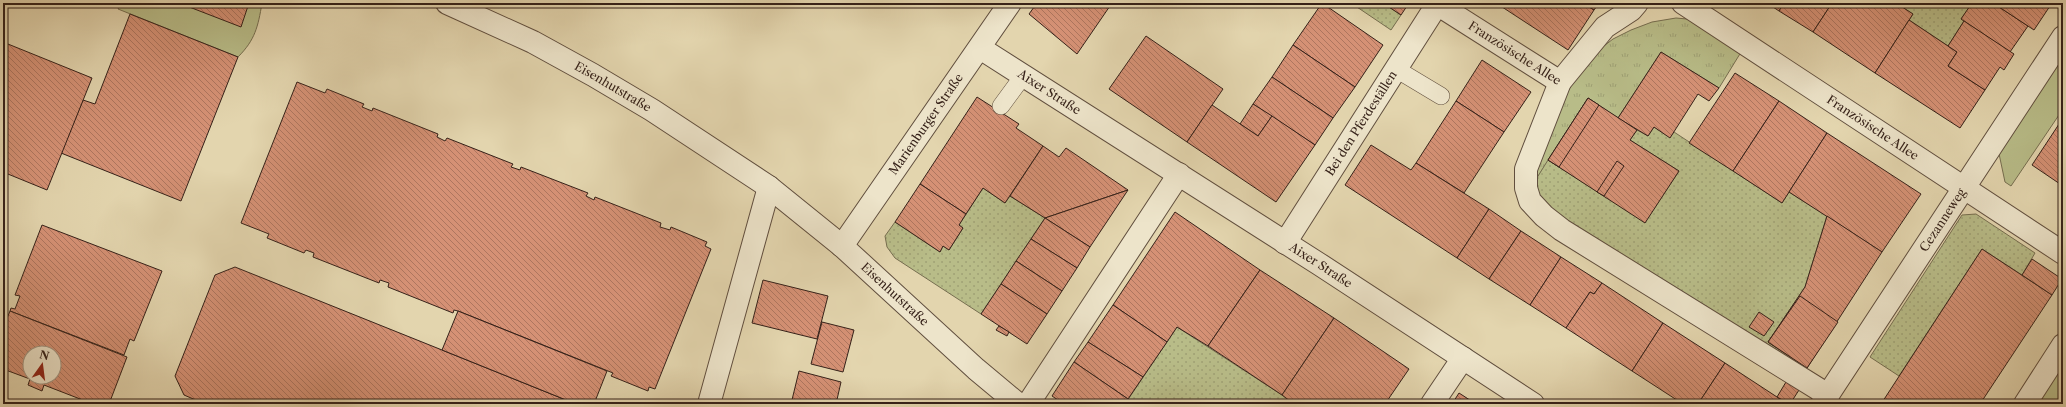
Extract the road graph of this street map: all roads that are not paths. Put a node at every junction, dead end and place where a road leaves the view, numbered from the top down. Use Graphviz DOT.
graph roads {
  1 [pos="447,3"];
  2 [pos="1010,3"];
  3 [pos="1437,3"];
  4 [pos="1637,3"];
  5 [pos="1683,3"];
  6 [pos="2063,37"];
  7 [pos="980,48"];
  8 [pos="1396,69"];
  9 [pos="1024,76"];
  10 [pos="1560,82"];
  11 [pos="1441,96"];
  12 [pos="1001,106"];
  13 [pos="1179,174"];
  14 [pos="769,187"];
  15 [pos="1963,188"];
  16 [pos="1285,243"];
  17 [pos="842,246"];
  18 [pos="2063,253"];
  19 [pos="2063,344"];
  20 [pos="1463,358"];
  21 [pos="1825,400"];
  22 [pos="709,404"];
  23 [pos="1018,404"];
  24 [pos="1028,404"];
  25 [pos="1432,404"];
  26 [pos="1533,404"];
  27 [pos="2026,404"];
  1 -- 14 [label="street, Eisenhutstraße"];
  2 -- 7 [label="street, Marienburger Straße"];
  3 -- 8 [label="street, Bei den Pferdeställen"];
  3 -- 10 [label="street, Französische Allee"];
  4 -- 10 [label="street, Französische Allee"];
  5 -- 15 [label="street, Französische Allee"];
  6 -- 15 [label="street, Cezanneweg"];
  7 -- 9 [label="street, Aixer Straße"];
  7 -- 17 [label="street, Marienburger Straße"];
  8 -- 11 [label="lane"];
  8 -- 16 [label="street, Bei den Pferdeställen"];
  9 -- 12 [label="lane"];
  9 -- 13 [label="street, Aixer Straße"];
  10 -- 21 [label="street"];
  13 -- 16 [label="street, Aixer Straße"];
  13 -- 24 [label="street"];
  14 -- 17 [label="street, Eisenhutstraße"];
  14 -- 22 [label="street"];
  15 -- 18 [label="street, Französische Allee"];
  15 -- 21 [label="street, Cezanneweg"];
  16 -- 20 [label="street, Aixer Straße"];
  17 -- 23 [label="street, Eisenhutstraße"];
  19 -- 27 [label="street"];
  20 -- 25 [label="street"];
  20 -- 26 [label="street, Aixer Straße"];
}
